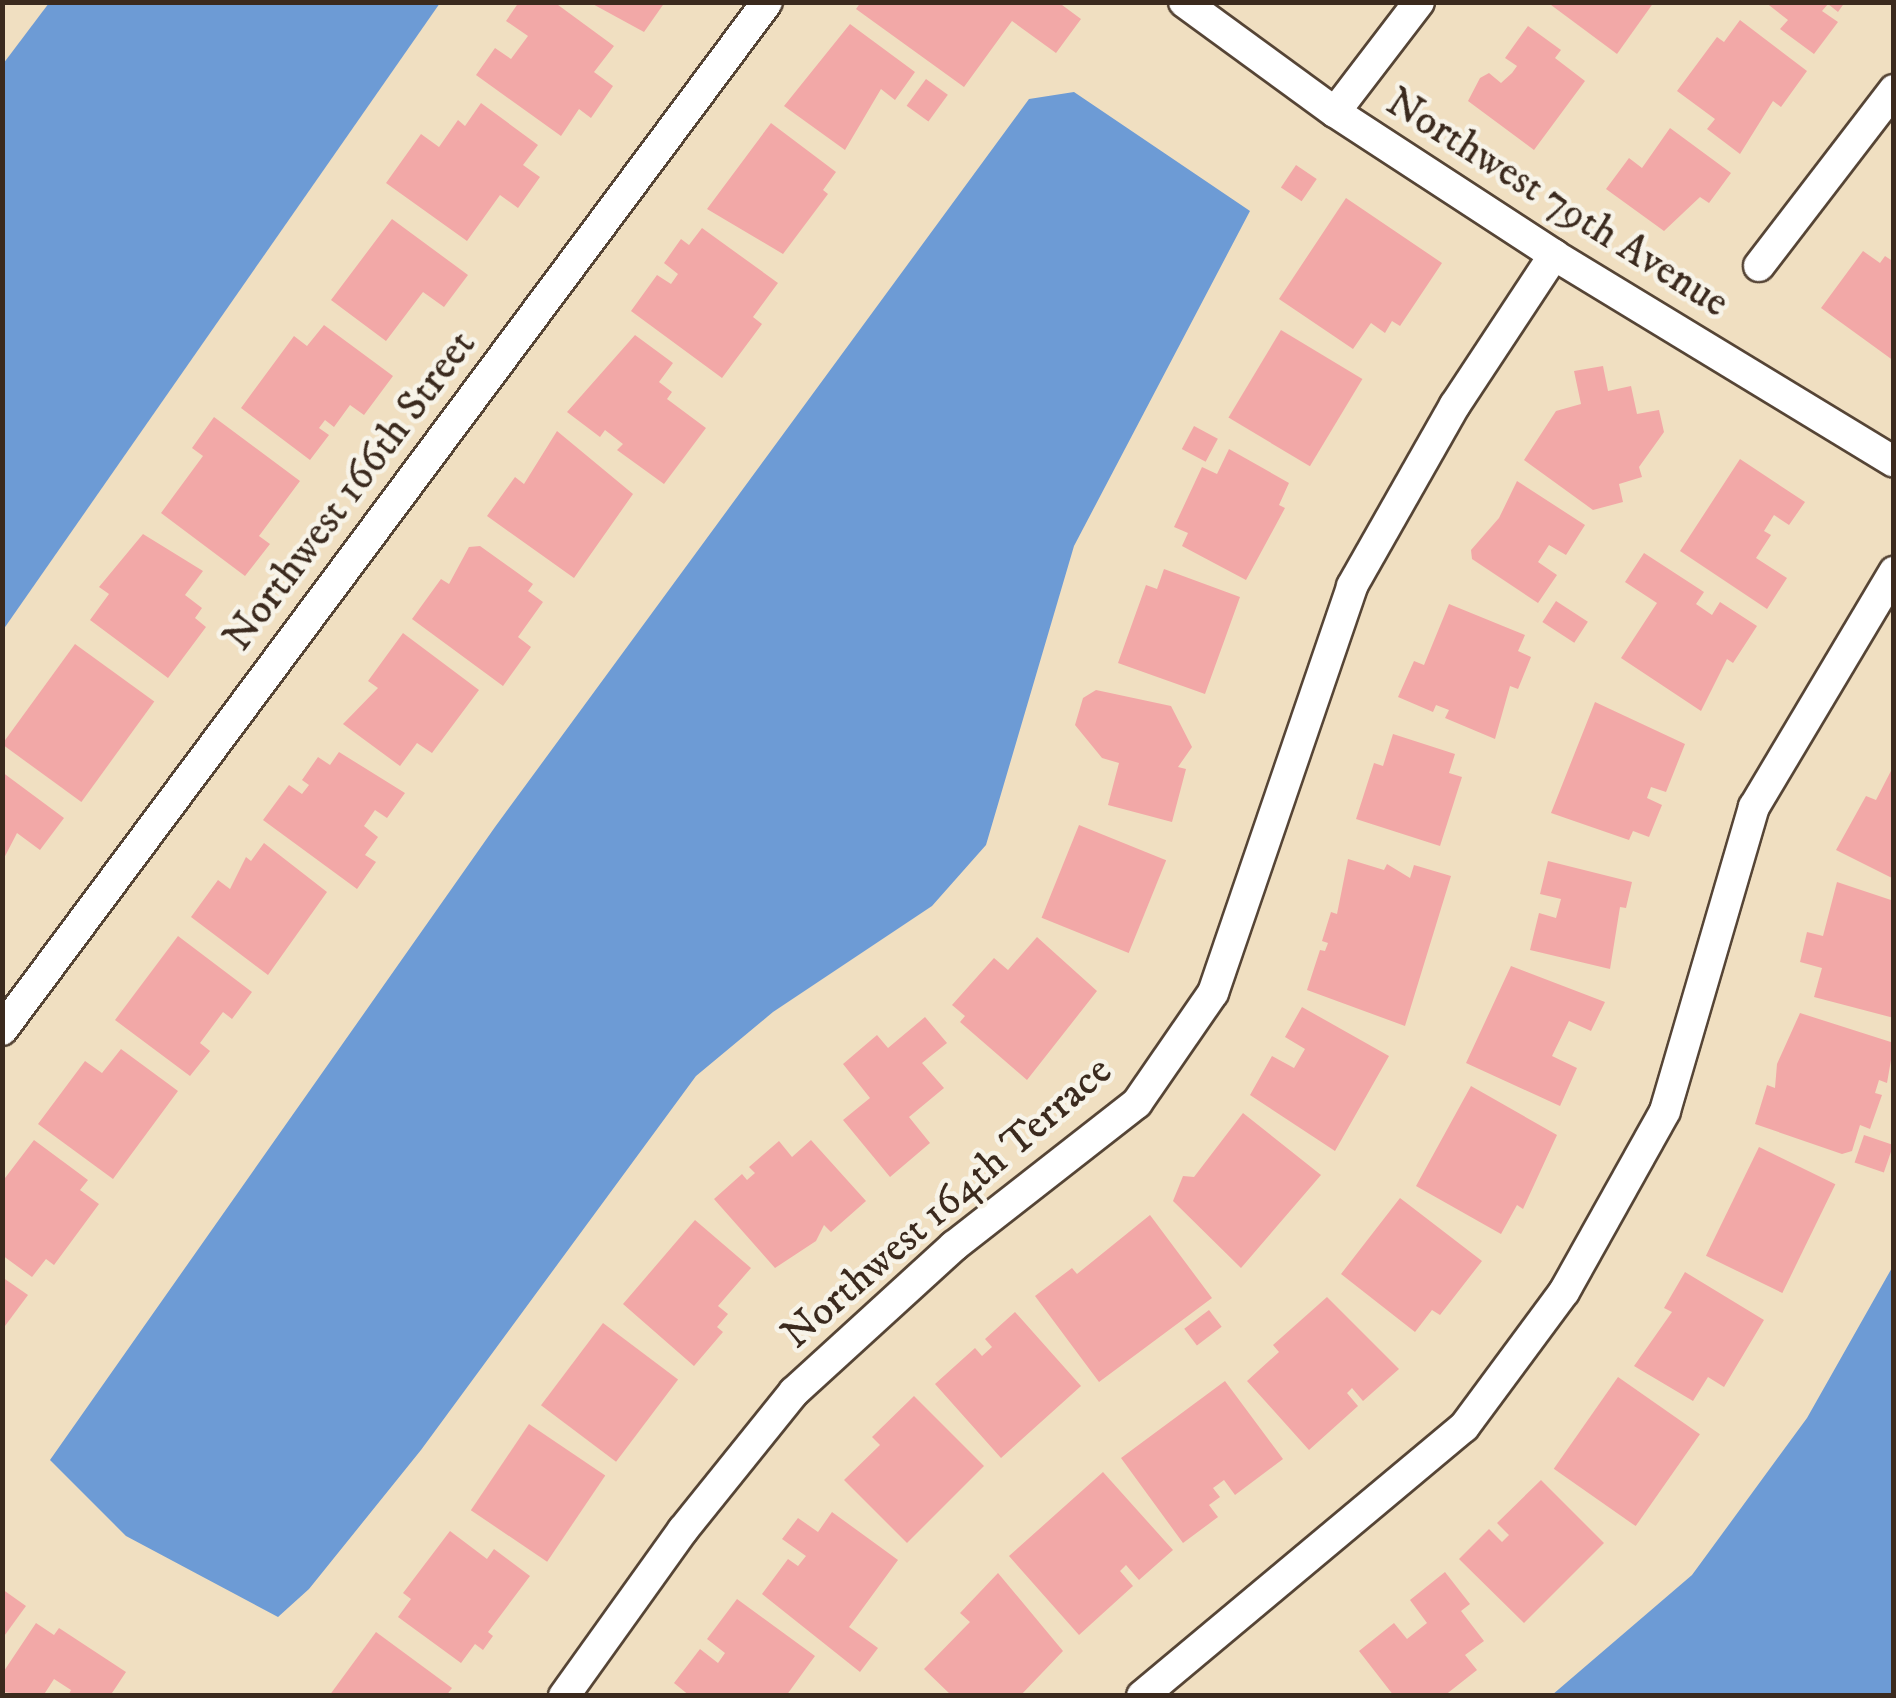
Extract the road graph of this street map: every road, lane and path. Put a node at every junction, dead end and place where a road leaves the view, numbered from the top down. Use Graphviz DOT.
graph roads {
  1 [pos="766,2"];
  2 [pos="1184,2"];
  3 [pos="1419,2"];
  4 [pos="1894,90"];
  5 [pos="1336,112"];
  6 [pos="1884,122"];
  7 [pos="1554,254"];
  8 [pos="1759,266"];
  9 [pos="1894,462"];
  10 [pos="1894,572"];
  11 [pos="2,1030"];
  12 [pos="564,1696"];
  13 [pos="1142,1696"];
  1 -- 11 [label="street, Northwest 166th Street"];
  2 -- 5 [label="street, Northwest 79th Avenue"];
  3 -- 5 [label="street"];
  4 -- 6 [label="street"];
  5 -- 7 [label="street, Northwest 79th Avenue"];
  6 -- 8 [label="street"];
  7 -- 9 [label="street, Northwest 79th Avenue"];
  7 -- 12 [label="street, Northwest 164th Terrace"];
  10 -- 13 [label="street"];
}
